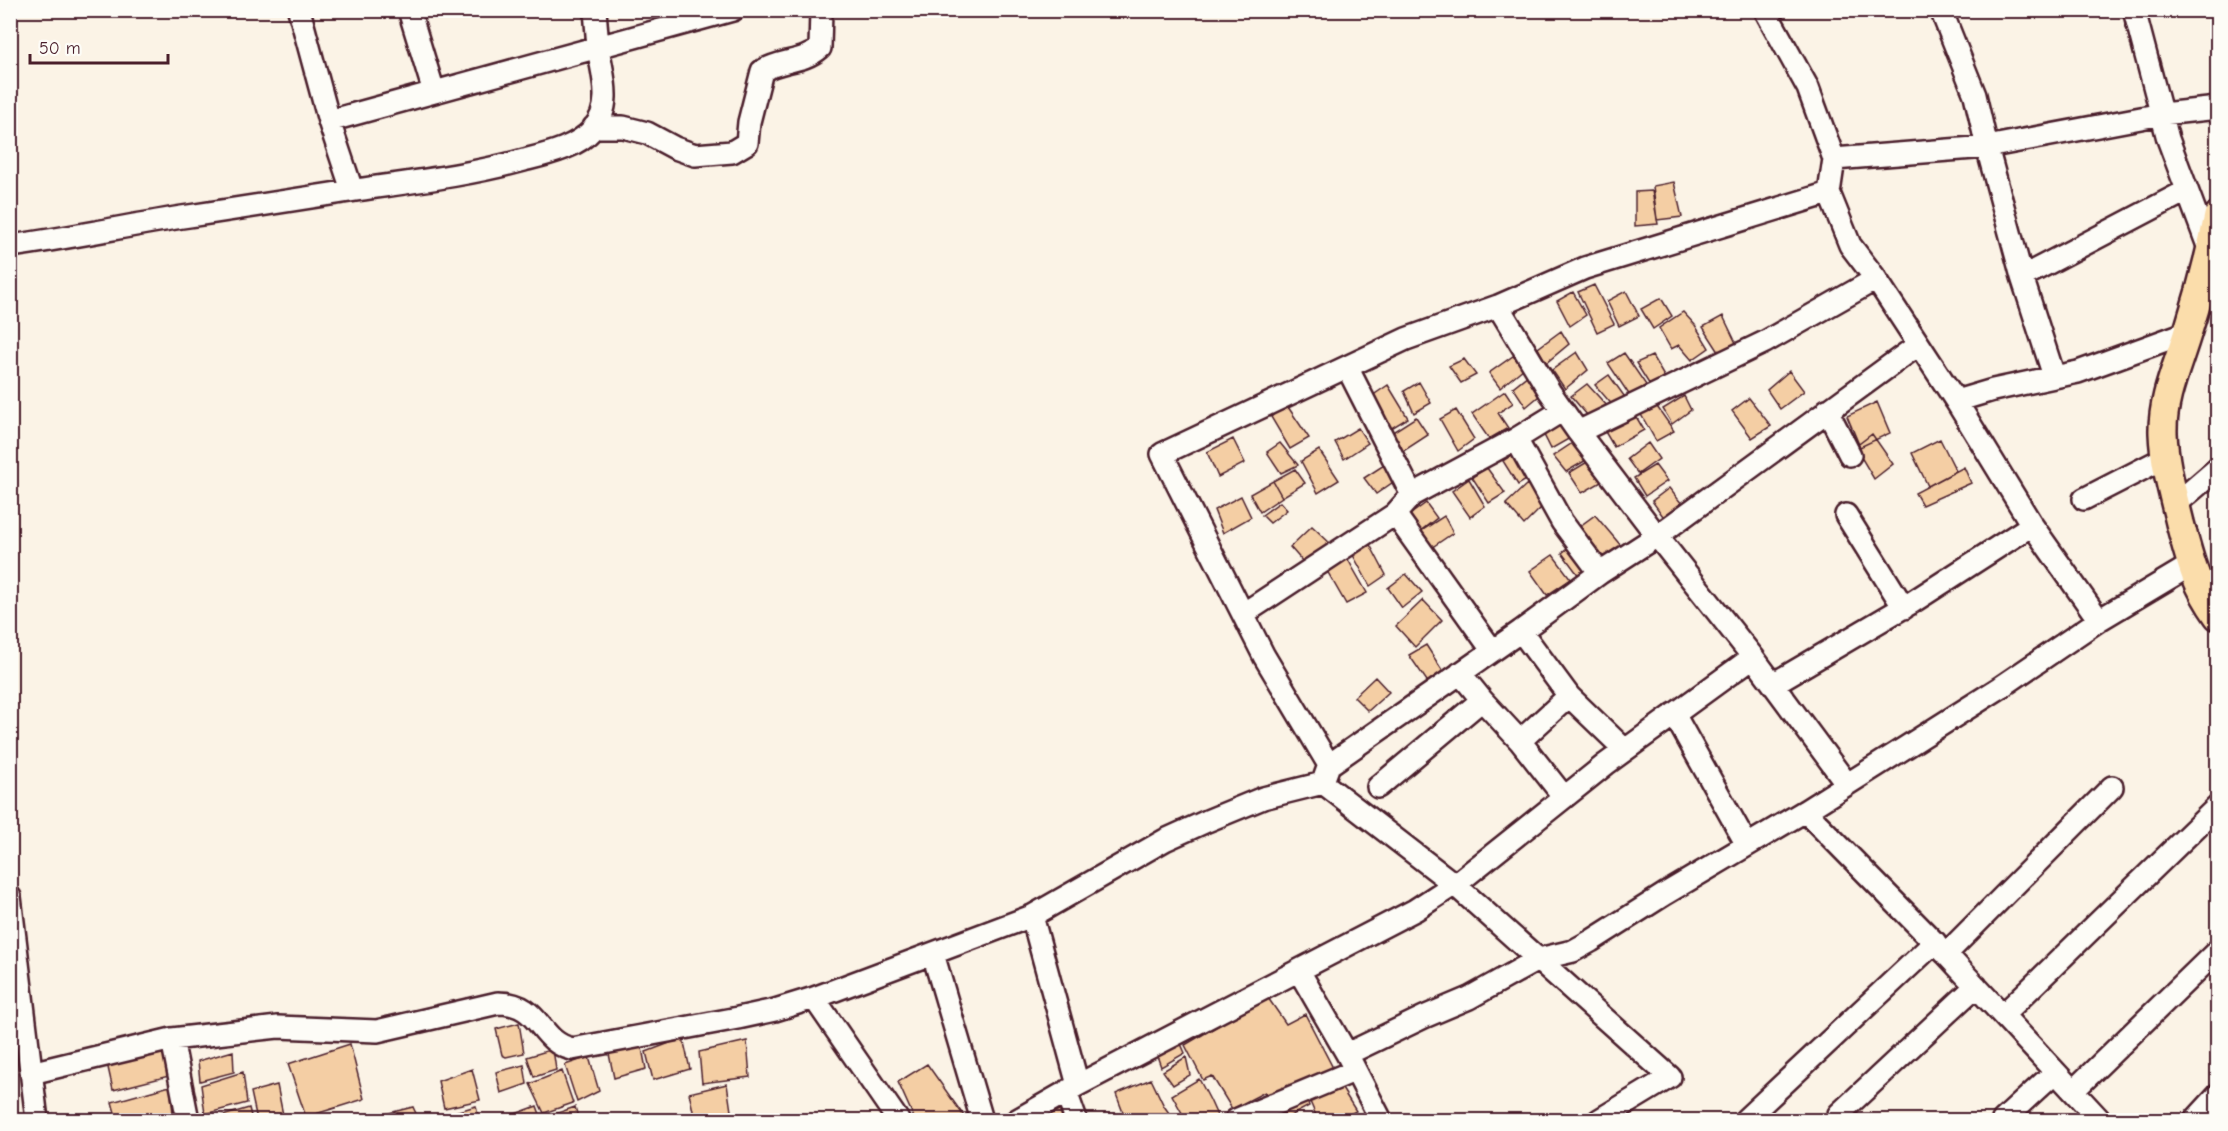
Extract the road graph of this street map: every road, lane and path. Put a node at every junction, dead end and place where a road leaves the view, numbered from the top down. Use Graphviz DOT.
graph roads {
  1 [pos="299,10"];
  2 [pos="410,10"];
  3 [pos="595,10"];
  4 [pos="733,10"];
  5 [pos="821,10"];
  6 [pos="1765,10"];
  7 [pos="1941,10"];
  8 [pos="2134,10"];
  9 [pos="598,47"];
  10 [pos="434,92"];
  11 [pos="2217,108"];
  12 [pos="2162,114"];
  13 [pos="329,121"];
  14 [pos="594,127"];
  15 [pos="1987,147"];
  16 [pos="1834,159"];
  17 [pos="352,190"];
  18 [pos="2186,191"];
  19 [pos="1829,193"];
  20 [pos="2215,236"];
  21 [pos="10,246"];
  22 [pos="2022,277"];
  23 [pos="1876,279"];
  24 [pos="1498,306"];
  25 [pos="2188,332"];
  26 [pos="1918,345"];
  27 [pos="1347,367"];
  28 [pos="2054,376"];
  29 [pos="1956,401"];
  30 [pos="1563,410"];
  31 [pos="1827,410"];
  32 [pos="1578,432"];
  33 [pos="1516,439"];
  34 [pos="1850,455"];
  35 [pos="2166,458"];
  36 [pos="2217,468"];
  37 [pos="1412,495"];
  38 [pos="2084,499"];
  39 [pos="2176,504"];
  40 [pos="1395,514"];
  41 [pos="1846,515"];
  42 [pos="2032,525"];
  43 [pos="1657,536"];
  44 [pos="2191,565"];
  45 [pos="1600,573"];
  46 [pos="1904,608"];
  47 [pos="1243,614"];
  48 [pos="2217,616"];
  49 [pos="2098,620"];
  50 [pos="1521,631"];
  51 [pos="1492,650"];
  52 [pos="1753,657"];
  53 [pos="1460,673"];
  54 [pos="1773,684"];
  55 [pos="1569,696"];
  56 [pos="1482,700"];
  57 [pos="1674,714"];
  58 [pos="1520,741"];
  59 [pos="1625,750"];
  60 [pos="1326,774"];
  61 [pos="1847,784"];
  62 [pos="1378,787"];
  63 [pos="2112,787"];
  64 [pos="1564,797"];
  65 [pos="2217,806"];
  66 [pos="1804,811"];
  67 [pos="1747,845"];
  68 [pos="1454,884"];
  69 [pos="10,897"];
  70 [pos="1032,916"];
  71 [pos="1941,948"];
  72 [pos="2217,950"];
  73 [pos="933,954"];
  74 [pos="1539,959"];
  75 [pos="1299,971"];
  76 [pos="1976,986"];
  77 [pos="814,998"];
  78 [pos="2003,1016"];
  79 [pos="172,1040"];
  80 [pos="1351,1062"];
  81 [pos="2055,1072"];
  82 [pos="32,1073"];
  83 [pos="1072,1088"];
  84 [pos="2073,1091"];
  85 [pos="2217,1095"];
  86 [pos="1839,1114"];
  87 [pos="37,1120"];
  88 [pos="188,1120"];
  89 [pos="898,1120"];
  90 [pos="982,1120"];
  91 [pos="1017,1120"];
  92 [pos="1076,1120"];
  93 [pos="1236,1120"];
  94 [pos="1381,1120"];
  95 [pos="1599,1120"];
  96 [pos="1745,1120"];
  97 [pos="2002,1120"];
  98 [pos="2100,1120"];
  99 [pos="2195,1120"];
  1 -- 13 [label="street"];
  2 -- 10 [label="street"];
  3 -- 9 [label="street"];
  4 -- 9 [label="street"];
  5 -- 14 [label="street"];
  6 -- 16 [label="street"];
  7 -- 15 [label="street"];
  8 -- 12 [label="street"];
  9 -- 10 [label="street"];
  9 -- 14 [label="street"];
  10 -- 13 [label="street"];
  11 -- 12 [label="street"];
  12 -- 15 [label="street"];
  12 -- 18 [label="street"];
  13 -- 17 [label="street"];
  14 -- 17 [label="street"];
  15 -- 16 [label="street"];
  15 -- 22 [label="street"];
  16 -- 19 [label="street"];
  17 -- 21 [label="street"];
  18 -- 20 [label="street"];
  18 -- 22 [label="street"];
  19 -- 23 [label="street"];
  19 -- 24 [label="street"];
  20 -- 25 [label="main road"];
  22 -- 28 [label="street"];
  23 -- 26 [label="street"];
  23 -- 32 [label="street"];
  24 -- 27 [label="street"];
  24 -- 30 [label="street"];
  25 -- 28 [label="street"];
  25 -- 35 [label="main road"];
  26 -- 29 [label="street"];
  26 -- 31 [label="street"];
  27 -- 37 [label="street"];
  27 -- 47 [label="street"];
  28 -- 29 [label="street"];
  29 -- 42 [label="street"];
  30 -- 32 [label="street"];
  30 -- 33 [label="street"];
  31 -- 34 [label="street"];
  31 -- 43 [label="street"];
  32 -- 43 [label="street"];
  33 -- 37 [label="street"];
  33 -- 45 [label="street"];
  35 -- 38 [label="street"];
  35 -- 39 [label="main road"];
  36 -- 39 [label="street"];
  37 -- 40 [label="street"];
  39 -- 44 [label="main road"];
  40 -- 47 [label="street"];
  40 -- 51 [label="street"];
  41 -- 46 [label="street"];
  42 -- 46 [label="street"];
  42 -- 49 [label="street"];
  43 -- 45 [label="street"];
  43 -- 52 [label="street"];
  44 -- 48 [label="main road"];
  44 -- 49 [label="street"];
  45 -- 50 [label="street"];
  46 -- 54 [label="street"];
  47 -- 60 [label="street"];
  49 -- 61 [label="street"];
  50 -- 51 [label="street"];
  50 -- 55 [label="street"];
  51 -- 53 [label="street"];
  52 -- 54 [label="street"];
  52 -- 57 [label="street"];
  53 -- 56 [label="street"];
  53 -- 60 [label="street"];
  54 -- 61 [label="street"];
  55 -- 58 [label="street"];
  55 -- 59 [label="street"];
  56 -- 58 [label="street"];
  56 -- 62 [label="street"];
  57 -- 59 [label="street"];
  57 -- 67 [label="street"];
  58 -- 64 [label="street"];
  59 -- 64 [label="street"];
  60 -- 68 [label="street"];
  60 -- 70 [label="street"];
  61 -- 66 [label="street"];
  63 -- 71 [label="street"];
  64 -- 68 [label="street"];
  65 -- 78 [label="street"];
  66 -- 67 [label="street"];
  66 -- 71 [label="street"];
  67 -- 74 [label="street"];
  68 -- 74 [label="street"];
  68 -- 75 [label="street"];
  69 -- 82 [label="street"];
  70 -- 73 [label="street"];
  70 -- 83 [label="street"];
  71 -- 76 [label="street"];
  71 -- 96 [label="street"];
  72 -- 84 [label="street"];
  73 -- 77 [label="street"];
  73 -- 90 [label="street"];
  74 -- 80 [label="street"];
  74 -- 95 [label="street"];
  75 -- 80 [label="street"];
  75 -- 83 [label="street"];
  76 -- 78 [label="street"];
  76 -- 86 [label="street"];
  77 -- 79 [label="street"];
  77 -- 89 [label="street"];
  78 -- 81 [label="street"];
  79 -- 82 [label="street"];
  79 -- 88 [label="street"];
  80 -- 93 [label="street"];
  80 -- 94 [label="street"];
  81 -- 84 [label="street"];
  81 -- 97 [label="street"];
  82 -- 87 [label="street"];
  83 -- 91 [label="street"];
  83 -- 92 [label="street"];
  84 -- 98 [label="street"];
  85 -- 99 [label="street"];
}
